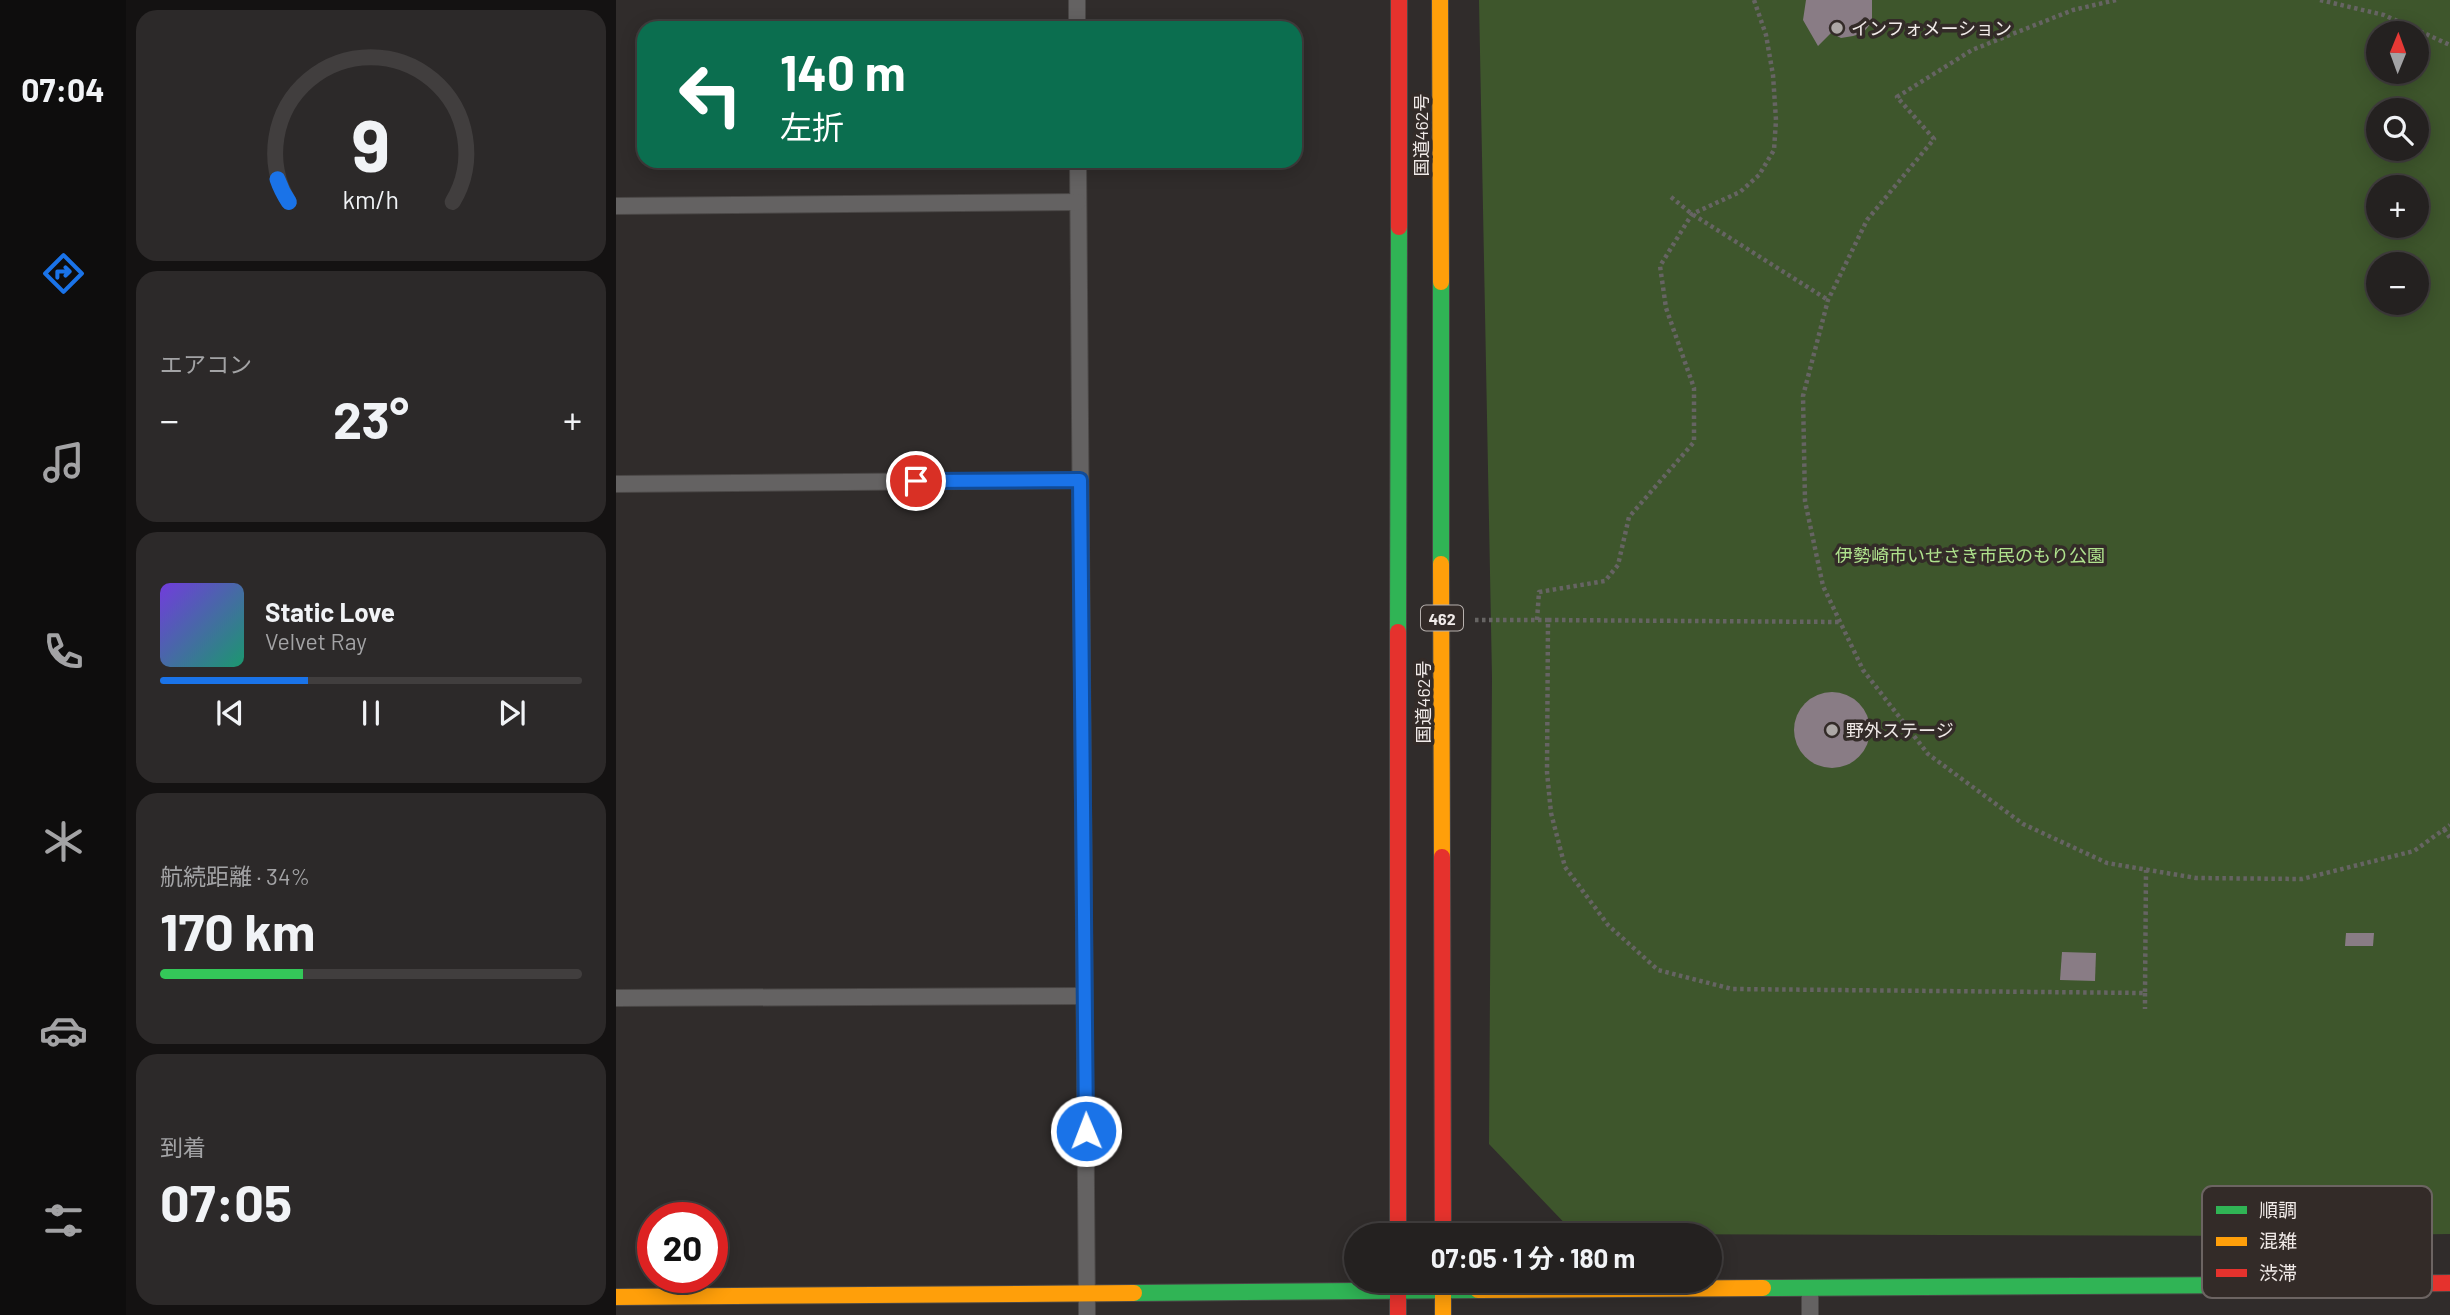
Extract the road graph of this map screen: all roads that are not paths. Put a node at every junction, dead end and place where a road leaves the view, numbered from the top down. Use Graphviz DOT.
graph roads {
  1 [pos="1077,0"];
  2 [pos="1399,0"];
  3 [pos="1440,0"];
  4 [pos="1077,21"];
  5 [pos="1078,168"];
  6 [pos="1078,202"];
  7 [pos="616,206"];
  8 [pos="1080,480"];
  9 [pos="616,484"];
  10 [pos="1084,996"];
  11 [pos="616,998"];
  12 [pos="1398,1223"];
  13 [pos="1443,1223"];
  14 [pos="2432,1283"];
  15 [pos="2450,1283"];
  16 [pos="2202,1285"];
  17 [pos="1344,1287"];
  18 [pos="1722,1288"];
  19 [pos="1810,1289"];
  20 [pos="1087,1293"];
  21 [pos="1398,1293"];
  22 [pos="1443,1293"];
  23 [pos="616,1297"];
  24 [pos="1087,1315"];
  25 [pos="1398,1315"];
  26 [pos="1443,1315"];
  27 [pos="1810,1315"];
  1 -- 4 [label="lane"];
  2 -- 12 [label="main road, 国道462号 / 462"];
  3 -- 13 [label="main road, 国道462号 / 462"];
  5 -- 6 [label="lane"];
  6 -- 7 [label="lane"];
  6 -- 8 [label="lane"];
  8 -- 9 [label="lane"];
  8 -- 10 [label="lane"];
  10 -- 11 [label="lane"];
  10 -- 20 [label="lane"];
  14 -- 15 [label="main road"];
  16 -- 19 [label="main road"];
  17 -- 20 [label="main road"];
  18 -- 19 [label="main road"];
  19 -- 27 [label="lane"];
  20 -- 23 [label="main road"];
  20 -- 24 [label="lane"];
  21 -- 25 [label="main road"];
  22 -- 26 [label="main road"];
}
